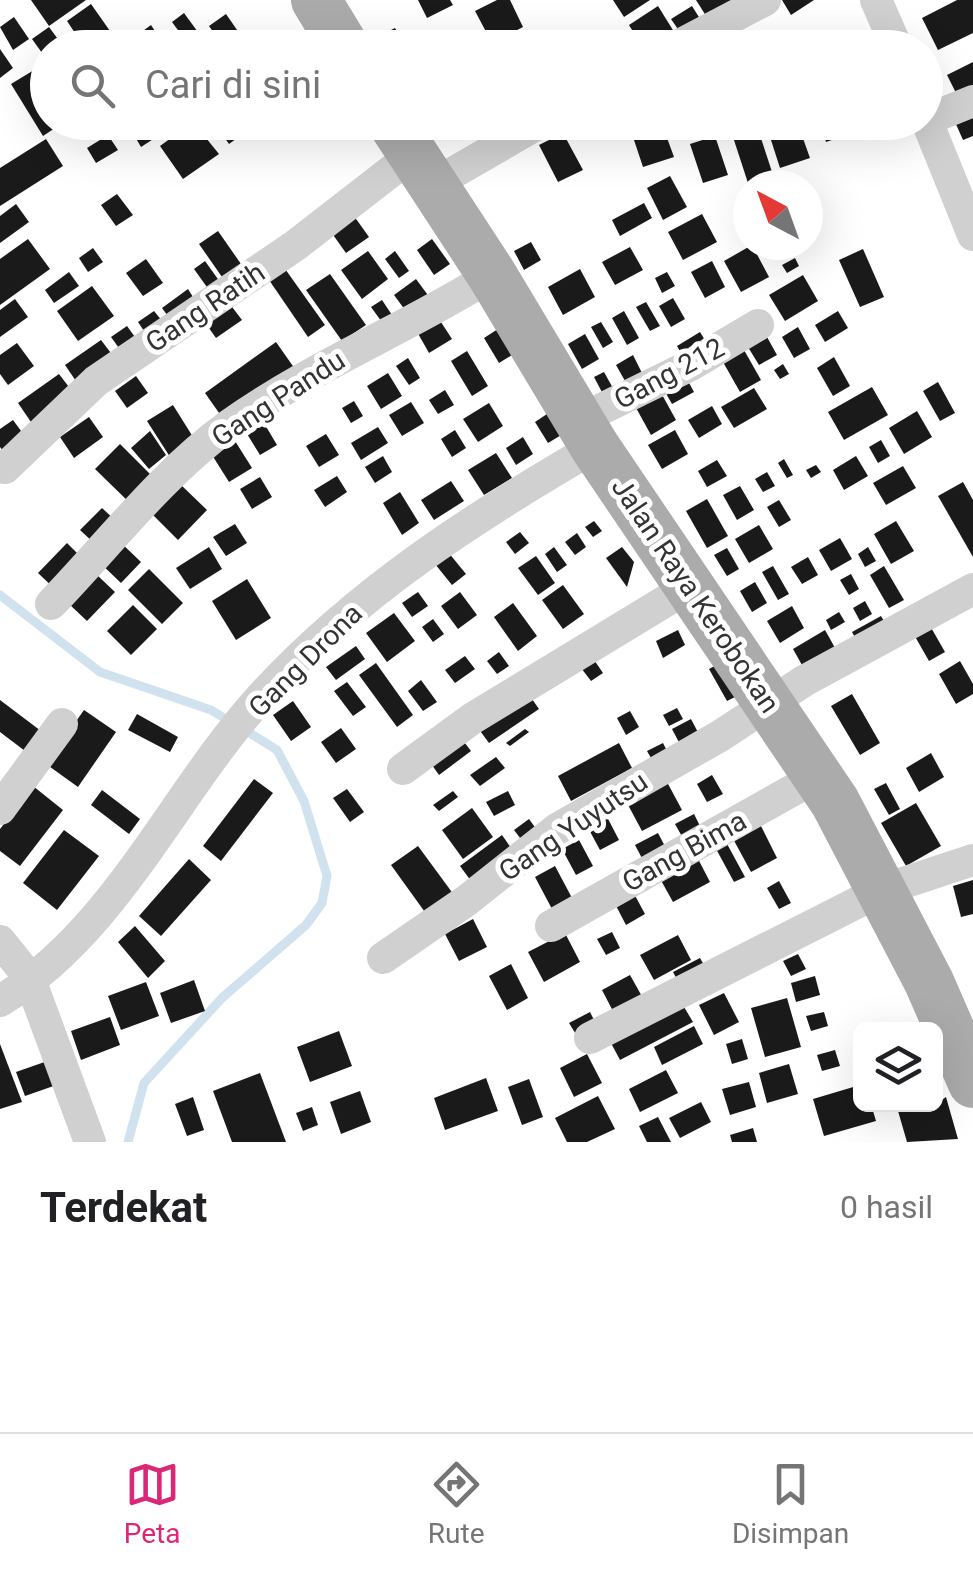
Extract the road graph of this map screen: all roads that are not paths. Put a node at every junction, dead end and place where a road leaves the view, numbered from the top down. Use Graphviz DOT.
graph roads {
  1 [pos="316,0"];
  2 [pos="765,0"];
  3 [pos="876,0"];
  4 [pos="334,30"];
  5 [pos="708,30"];
  6 [pos="889,30"];
  7 [pos="973,100"];
  8 [pos="943,113"];
  9 [pos="468,140"];
  10 [pos="940,140"];
  11 [pos="412,154"];
  12 [pos="960,169"];
  13 [pos="973,236"];
  14 [pos="492,275"];
  15 [pos="758,325"];
  16 [pos="587,434"];
  17 [pos="6,468"];
  18 [pos="692,585"];
  19 [pos="973,589"];
  20 [pos="51,604"];
  21 [pos="769,703"];
  22 [pos="62,724"];
  23 [pos="403,768"];
  24 [pos="818,776"];
  25 [pos="0,809"];
  26 [pos="973,860"];
  27 [pos="882,890"];
  28 [pos="550,926"];
  29 [pos="0,941"];
  30 [pos="383,958"];
  31 [pos="29,977"];
  32 [pos="0,1001"];
  33 [pos="590,1038"];
  34 [pos="973,1083"];
  35 [pos="90,1142"];
  1 -- 4 [label="main road"];
  2 -- 5 [label="street"];
  3 -- 6 [label="street"];
  7 -- 8 [label="street"];
  9 -- 11 [label="street, Gang Ratih"];
  10 -- 12 [label="street"];
  11 -- 14 [label="main road, Jalan Raya Kerobokan"];
  11 -- 17 [label="street, Gang Ratih"];
  12 -- 13 [label="street"];
  14 -- 16 [label="main road, Jalan Raya Kerobokan"];
  14 -- 20 [label="street, Gang Pandu"];
  15 -- 16 [label="street, Gang 212"];
  16 -- 18 [label="main road, Jalan Raya Kerobokan"];
  16 -- 31 [label="street, Gang Drona"];
  18 -- 21 [label="main road, Jalan Raya Kerobokan"];
  18 -- 23 [label="street"];
  19 -- 21 [label="street, Gang Yuyutsu"];
  21 -- 24 [label="main road, Jalan Raya Kerobokan"];
  21 -- 30 [label="street, Gang Yuyutsu"];
  22 -- 25 [label="street"];
  24 -- 27 [label="main road, Jalan Raya Kerobokan"];
  24 -- 28 [label="street, Gang Bima"];
  26 -- 27 [label="street"];
  27 -- 33 [label="street"];
  27 -- 34 [label="main road, Jalan Raya Kerobokan"];
  29 -- 31 [label="street"];
  31 -- 32 [label="street, Gang Drona"];
  31 -- 35 [label="street"];
}
